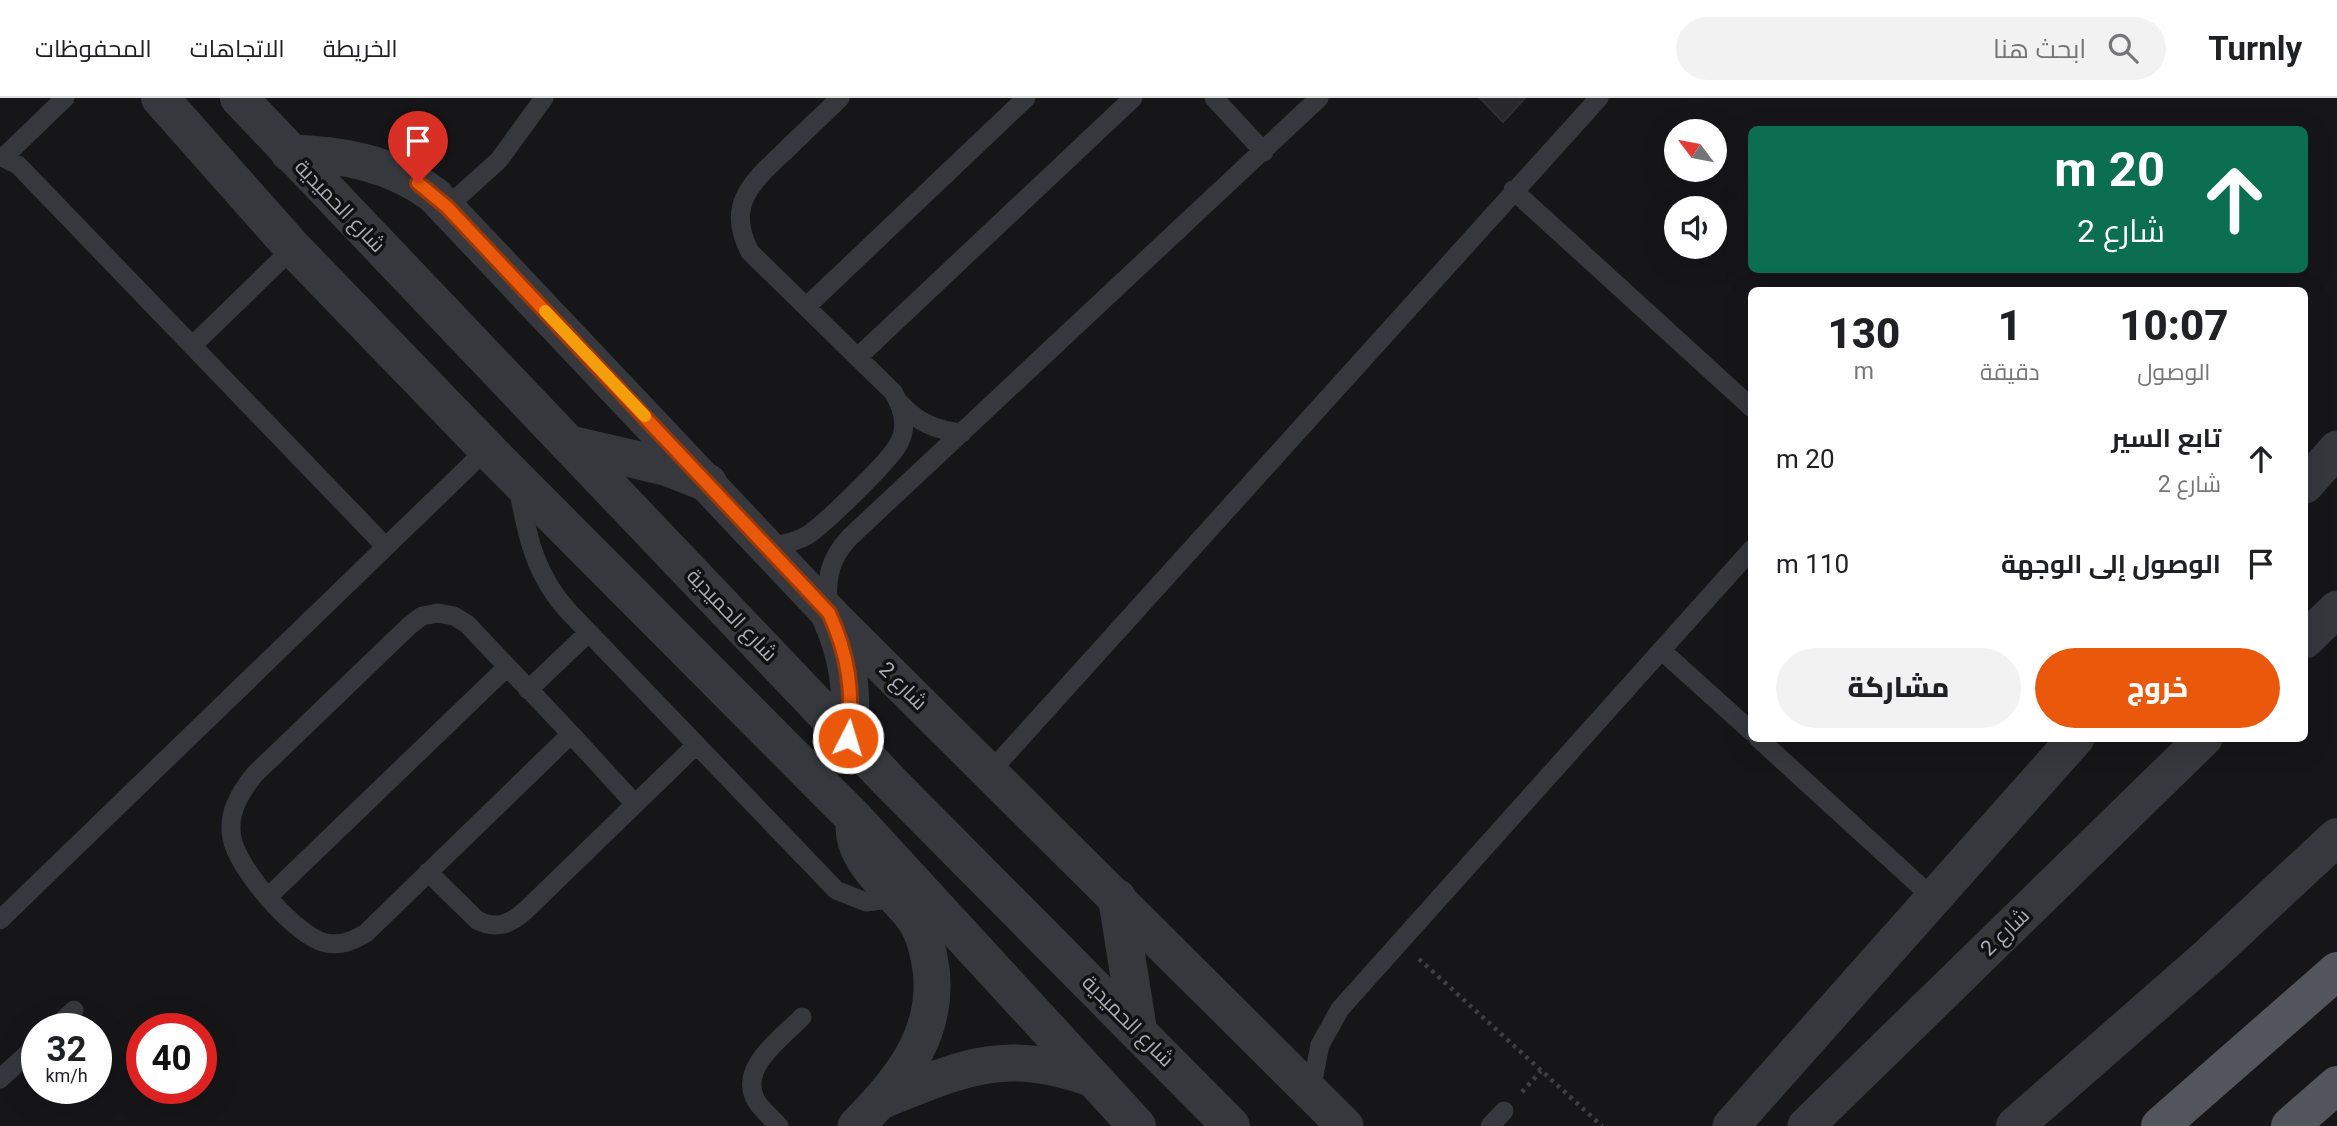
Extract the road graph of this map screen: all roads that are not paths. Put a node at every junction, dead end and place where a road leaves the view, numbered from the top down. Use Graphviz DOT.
graph roads {
  1 [pos="65,98"];
  2 [pos="160,98"];
  3 [pos="239,98"];
  4 [pos="544,98"];
  5 [pos="840,98"];
  6 [pos="1026,98"];
  7 [pos="1133,98"];
  8 [pos="1214,98"];
  9 [pos="1319,98"];
  10 [pos="1599,98"];
  11 [pos="1264,152"];
  12 [pos="289,153"];
  13 [pos="2,156"];
  14 [pos="1513,190"];
  15 [pos="447,207"];
  16 [pos="293,248"];
  17 [pos="806,307"];
  18 [pos="193,345"];
  19 [pos="858,357"];
  20 [pos="900,403"];
  21 [pos="1748,404"];
  22 [pos="962,433"];
  23 [pos="568,444"];
  24 [pos="487,449"];
  25 [pos="2337,449"];
  26 [pos="517,479"];
  27 [pos="2308,482"];
  28 [pos="708,483"];
  29 [pos="766,545"];
  30 [pos="386,547"];
  31 [pos="1748,553"];
  32 [pos="2337,609"];
  33 [pos="829,613"];
  34 [pos="588,634"];
  35 [pos="2308,637"];
  36 [pos="1661,650"];
  37 [pos="507,667"];
  38 [pos="528,690"];
  39 [pos="1748,728"];
  40 [pos="570,734"];
  41 [pos="848,738"];
  42 [pos="1762,742"];
  43 [pos="2072,742"];
  44 [pos="2200,742"];
  45 [pos="696,746"];
  46 [pos="990,772"];
  47 [pos="635,803"];
  48 [pos="855,819"];
  49 [pos="2337,837"];
  50 [pos="428,872"];
  51 [pos="269,896"];
  52 [pos="1933,897"];
  53 [pos="897,898"];
  54 [pos="1117,898"];
  55 [pos="0,920"];
  56 [pos="2337,971"];
  57 [pos="74,1010"];
  58 [pos="71,1013"];
  59 [pos="802,1017"];
  60 [pos="1138,1030"];
  61 [pos="21,1060"];
  62 [pos="1091,1078"];
  63 [pos="0,1079"];
  64 [pos="2337,1085"];
  65 [pos="1311,1090"];
  66 [pos="882,1100"];
  67 [pos="1504,1111"];
  68 [pos="779,1126"];
  69 [pos="856,1126"];
  70 [pos="1137,1126"];
  71 [pos="1231,1126"];
  72 [pos="1345,1126"];
  73 [pos="1490,1126"];
  74 [pos="1731,1126"];
  75 [pos="1806,1126"];
  76 [pos="2015,1126"];
  77 [pos="2160,1126"];
  78 [pos="2290,1126"];
  1 -- 13 [label="lane"];
  2 -- 16 [label="street"];
  3 -- 12 [label="street, شارع الحميدية"];
  4 -- 15 [label="lane"];
  5 -- 17 [label="lane"];
  6 -- 17 [label="lane"];
  7 -- 19 [label="lane"];
  8 -- 11 [label="lane"];
  9 -- 11 [label="lane"];
  10 -- 14 [label="lane"];
  11 -- 22 [label="lane"];
  12 -- 15 [label="street, شارع 2"];
  12 -- 23 [label="street, شارع الحميدية"];
  13 -- 18 [label="lane"];
  14 -- 21 [label="lane"];
  14 -- 46 [label="lane"];
  15 -- 28 [label="street, شارع 2"];
  16 -- 18 [label="lane"];
  16 -- 24 [label="street"];
  17 -- 19 [label="lane"];
  18 -- 30 [label="lane"];
  19 -- 20 [label="lane"];
  20 -- 22 [label="lane"];
  20 -- 29 [label="lane"];
  22 -- 33 [label="lane"];
  23 -- 28 [label="street"];
  23 -- 41 [label="street, شارع الحميدية"];
  24 -- 26 [label="street"];
  24 -- 30 [label="lane"];
  25 -- 27 [label="street"];
  26 -- 34 [label="lane"];
  26 -- 48 [label="street"];
  28 -- 29 [label="street, شارع 2"];
  29 -- 33 [label="street, شارع 2"];
  30 -- 55 [label="lane"];
  31 -- 36 [label="lane"];
  32 -- 35 [label="street"];
  33 -- 41 [label="street"];
  33 -- 46 [label="street, شارع 2"];
  34 -- 38 [label="lane"];
  34 -- 45 [label="lane"];
  36 -- 39 [label="lane"];
  36 -- 65 [label="lane"];
  37 -- 38 [label="lane"];
  37 -- 51 [label="lane"];
  37 -- 51 [label="lane"];
  38 -- 40 [label="lane"];
  40 -- 47 [label="lane"];
  40 -- 50 [label="lane"];
  41 -- 60 [label="street, شارع الحميدية"];
  42 -- 52 [label="lane"];
  43 -- 52 [label="street"];
  44 -- 75 [label="street, شارع 2"];
  45 -- 47 [label="lane"];
  45 -- 53 [label="lane"];
  46 -- 54 [label="street, شارع 2"];
  47 -- 50 [label="lane"];
  48 -- 53 [label="street"];
  48 -- 62 [label="street"];
  49 -- 76 [label="street"];
  50 -- 51 [label="lane"];
  52 -- 74 [label="street"];
  53 -- 66 [label="street"];
  54 -- 60 [label="street"];
  54 -- 65 [label="street, شارع 2"];
  56 -- 77 [label="main road"];
  57 -- 58 [label="lane"];
  59 -- 68 [label="lane"];
  60 -- 71 [label="street, شارع الحميدية"];
  61 -- 63 [label="lane"];
  62 -- 66 [label="street"];
  62 -- 70 [label="street"];
  64 -- 78 [label="main road"];
  65 -- 72 [label="street, شارع 2"];
  66 -- 69 [label="street"];
  67 -- 73 [label="lane"];
}
